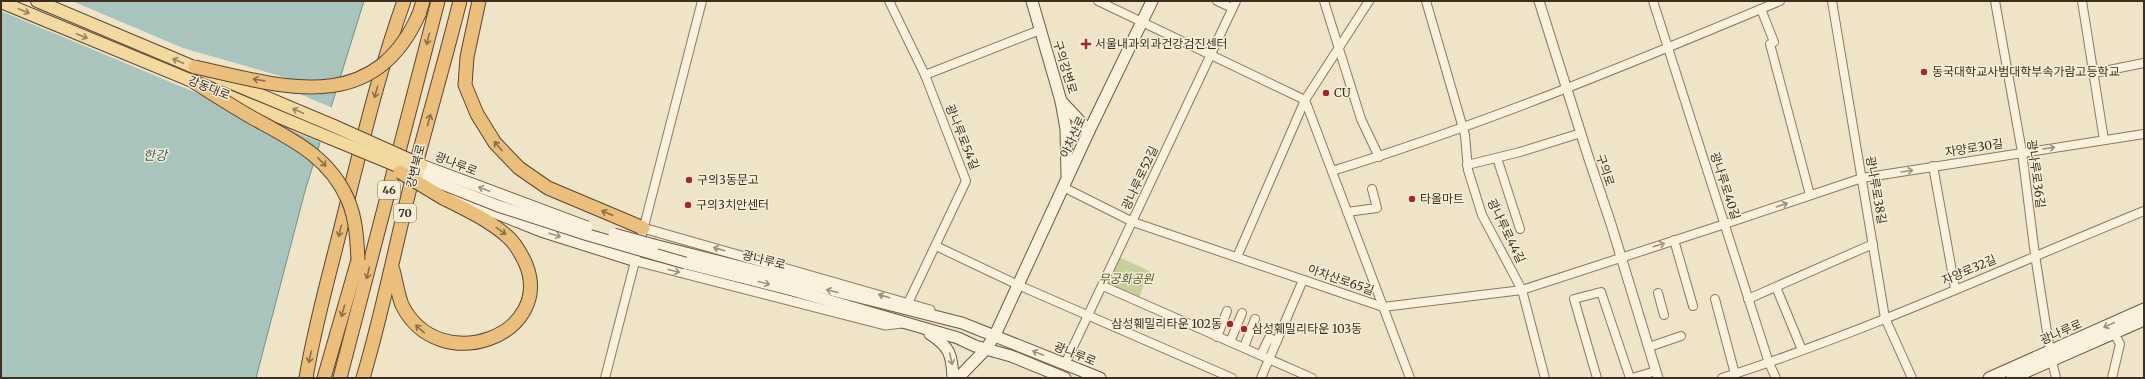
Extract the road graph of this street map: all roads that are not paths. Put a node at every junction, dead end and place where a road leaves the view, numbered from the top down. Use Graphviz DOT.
graph roads {
  1 [pos="37,1"];
  2 [pos="404,1"];
  3 [pos="423,1"];
  4 [pos="438,1"];
  5 [pos="460,1"];
  6 [pos="475,1"];
  7 [pos="479,1"];
  8 [pos="702,1"];
  9 [pos="889,1"];
  10 [pos="1032,1"];
  11 [pos="1098,1"];
  12 [pos="1152,1"];
  13 [pos="1216,1"];
  14 [pos="1324,1"];
  15 [pos="1369,1"];
  16 [pos="1426,1"];
  17 [pos="1539,1"];
  18 [pos="1653,1"];
  19 [pos="1780,1"];
  20 [pos="1832,1"];
  21 [pos="1995,1"];
  22 [pos="2082,1"];
  23 [pos="1,2"];
  24 [pos="1234,5"];
  25 [pos="1761,9"];
  26 [pos="1143,22"];
  27 [pos="1040,30"];
  28 [pos="1339,46"];
  29 [pos="1668,48"];
  30 [pos="1210,55"];
  31 [pos="2144,63"];
  32 [pos="195,67"];
  33 [pos="2094,72"];
  34 [pos="925,75"];
  35 [pos="194,82"];
  36 [pos="440,82"];
  37 [pos="1567,89"];
  38 [pos="1305,100"];
  39 [pos="1061,101"];
  40 [pos="1463,128"];
  41 [pos="1090,131"];
  42 [pos="1580,133"];
  43 [pos="2144,134"];
  44 [pos="2104,140"];
  45 [pos="2022,152"];
  46 [pos="374,157"];
  47 [pos="1380,157"];
  48 [pos="1497,158"];
  49 [pos="1467,165"];
  50 [pos="1933,166"];
  51 [pos="419,169"];
  52 [pos="1332,171"];
  53 [pos="400,172"];
  54 [pos="1862,178"];
  55 [pos="1065,183"];
  56 [pos="1372,189"];
  57 [pos="442,194"];
  58 [pos="1810,195"];
  59 [pos="2144,211"];
  60 [pos="1347,212"];
  61 [pos="1133,222"];
  62 [pos="1725,224"];
  63 [pos="643,228"];
  64 [pos="1520,228"];
  65 [pos="1674,240"];
  66 [pos="1873,244"];
  67 [pos="936,246"];
  68 [pos="2035,255"];
  69 [pos="1237,257"];
  70 [pos="1621,257"];
  71 [pos="636,261"];
  72 [pos="393,268"];
  73 [pos="1303,280"];
  74 [pos="1018,285"];
  75 [pos="1103,286"];
  76 [pos="1776,286"];
  77 [pos="1955,288"];
  78 [pos="1522,290"];
  79 [pos="1658,293"];
  80 [pos="1715,299"];
  81 [pos="1748,299"];
  82 [pos="908,303"];
  83 [pos="1693,306"];
  84 [pos="1383,307"];
  85 [pos="2144,309"];
  86 [pos="1227,311"];
  87 [pos="1242,313"];
  88 [pos="1664,314"];
  89 [pos="1089,316"];
  90 [pos="1885,318"];
  91 [pos="947,319"];
  92 [pos="1255,319"];
  93 [pos="2144,320"];
  94 [pos="905,323"];
  95 [pos="919,328"];
  96 [pos="2114,333"];
  97 [pos="995,335"];
  98 [pos="1680,336"];
  99 [pos="1217,337"];
  100 [pos="1230,342"];
  101 [pos="1649,347"];
  102 [pos="1244,348"];
  103 [pos="986,349"];
  104 [pos="1802,350"];
  105 [pos="2051,356"];
  106 [pos="1265,357"];
  107 [pos="1769,363"];
  108 [pos="1065,364"];
  109 [pos="1657,374"];
  110 [pos="1735,374"];
  111 [pos="2034,374"];
  112 [pos="306,378"];
  113 [pos="324,378"];
  114 [pos="340,378"];
  115 [pos="363,378"];
  116 [pos="605,378"];
  117 [pos="953,378"];
  118 [pos="958,378"];
  119 [pos="1065,378"];
  120 [pos="1100,378"];
  121 [pos="1232,378"];
  122 [pos="1261,378"];
  123 [pos="1312,378"];
  124 [pos="1410,378"];
  125 [pos="1545,378"];
  126 [pos="1597,378"];
  127 [pos="1631,378"];
  128 [pos="1722,378"];
  129 [pos="1776,378"];
  130 [pos="1912,378"];
  131 [pos="1989,378"];
  132 [pos="2012,378"];
  133 [pos="2056,378"];
  134 [pos="2112,378"];
  32 -- 1 [label="main road, 강동대로, one-way"];
  2 -- 112 [label="highway, one-way"];
  3 -- 32 [label="highway, one-way, bridge"];
  4 -- 114 [label="highway, 강변북로 / 46, one-way"];
  5 -- 36 [label="highway, 강변북로 / 70"];
  6 -- 36 [label="highway"];
  63 -- 7 [label="highway, one-way"];
  8 -- 63 [label="street"];
  9 -- 34 [label="street, 광나루로54길"];
  10 -- 27 [label="main road, 구의강변로"];
  11 -- 26 [label="street"];
  12 -- 26 [label="main road, 아차산로"];
  13 -- 24 [label="street"];
  14 -- 28 [label="street"];
  15 -- 28 [label="street"];
  16 -- 40 [label="street, 광나루로44길"];
  17 -- 37 [label="street, 구의로"];
  18 -- 29 [label="street, 광나루로40길"];
  19 -- 25 [label="street"];
  20 -- 54 [label="street, 광나루로38길"];
  21 -- 45 [label="street, 광나루로36길"];
  22 -- 33 [label="street"];
  23 -- 35 [label="main road, 강동대로, one-way"];
  24 -- 30 [label="street, 광나루로52길"];
  25 -- 29 [label="street"];
  25 -- 58 [label="street"];
  26 -- 30 [label="street"];
  26 -- 41 [label="main road, 아차산로"];
  27 -- 34 [label="street"];
  27 -- 39 [label="main road, 구의강변로"];
  28 -- 38 [label="street"];
  28 -- 47 [label="street"];
  29 -- 37 [label="street"];
  29 -- 62 [label="street, 광나루로40길"];
  30 -- 38 [label="street"];
  30 -- 61 [label="street, 광나루로52길"];
  31 -- 33 [label="street"];
  51 -- 32 [label="main road, 강동대로, one-way, bridge"];
  33 -- 44 [label="street"];
  34 -- 67 [label="street, 광나루로54길"];
  35 -- 46 [label="main road, 강동대로, bridge"];
  35 -- 113 [label="highway, one-way, bridge"];
  72 -- 36 [label="highway, 강변북로 / 70, one-way"];
  37 -- 40 [label="street"];
  37 -- 42 [label="street, 구의로"];
  38 -- 52 [label="street"];
  38 -- 69 [label="street"];
  39 -- 41 [label="main road, 구의강변로"];
  39 -- 55 [label="main road"];
  40 -- 47 [label="street"];
  40 -- 49 [label="street, 광나루로44길"];
  41 -- 55 [label="main road, 아차산로"];
  42 -- 48 [label="street"];
  42 -- 70 [label="street, 구의로"];
  43 -- 44 [label="street, 자양로30길"];
  45 -- 44 [label="street, 자양로30길, one-way"];
  45 -- 50 [label="street, 자양로30길"];
  45 -- 68 [label="street, 광나루로36길"];
  46 -- 51 [label="main road, 강동대로, bridge"];
  46 -- 53 [label="main road, bridge"];
  47 -- 52 [label="street"];
  48 -- 49 [label="street"];
  48 -- 64 [label="street"];
  49 -- 78 [label="street, 광나루로44길"];
  54 -- 50 [label="street, 자양로30길, one-way"];
  50 -- 77 [label="street"];
  91 -- 51 [label="main road, 광나루로, one-way, bridge"];
  51 -- 94 [label="main road, 광나루로, one-way, bridge"];
  52 -- 60 [label="street"];
  53 -- 57 [label="highway, bridge"];
  54 -- 58 [label="street, 자양로30길"];
  54 -- 66 [label="street, 광나루로38길"];
  55 -- 61 [label="street, 아차산로65길"];
  55 -- 74 [label="main road, 아차산로"];
  56 -- 60 [label="street"];
  57 -- 71 [label="main road, one-way"];
  57 -- 72 [label="highway, one-way"];
  62 -- 58 [label="street, 자양로30길, one-way"];
  59 -- 68 [label="street, 자양로32길"];
  60 -- 84 [label="street"];
  61 -- 69 [label="street, 아차산로65길"];
  61 -- 75 [label="street, 광나루로52길"];
  62 -- 65 [label="street, 자양로30길"];
  62 -- 81 [label="street, 광나루로40길"];
  63 -- 71 [label="street"];
  82 -- 63 [label="street, one-way"];
  70 -- 65 [label="street, 자양로30길, one-way"];
  65 -- 83 [label="street"];
  66 -- 76 [label="street"];
  66 -- 90 [label="street, 광나루로38길"];
  67 -- 74 [label="street"];
  67 -- 82 [label="street, 광나루로54길"];
  68 -- 77 [label="street, 자양로32길"];
  68 -- 105 [label="street, 광나루로36길"];
  69 -- 73 [label="street, 아차산로65길"];
  70 -- 78 [label="street, 아차산로65길"];
  70 -- 101 [label="street, 구의로"];
  71 -- 94 [label="street, one-way"];
  71 -- 116 [label="street"];
  72 -- 115 [label="highway, 강변북로 / 70"];
  73 -- 84 [label="street, 아차산로65길"];
  73 -- 106 [label="street"];
  74 -- 89 [label="street"];
  74 -- 97 [label="main road, 아차산로"];
  75 -- 89 [label="street, 광나루로52길"];
  75 -- 99 [label="street"];
  76 -- 81 [label="street"];
  76 -- 104 [label="street"];
  77 -- 90 [label="street, 자양로32길"];
  78 -- 84 [label="street, 아차산로65길"];
  78 -- 125 [label="street, 광나루로44길"];
  79 -- 88 [label="street"];
  80 -- 110 [label="street"];
  81 -- 107 [label="street, 광나루로40길"];
  82 -- 91 [label="street"];
  84 -- 124 [label="street"];
  85 -- 105 [label="main road, 광나루로, one-way"];
  86 -- 99 [label="street"];
  87 -- 100 [label="street"];
  89 -- 108 [label="street, 광나루로52길"];
  89 -- 121 [label="street"];
  90 -- 104 [label="street, 자양로32길"];
  90 -- 130 [label="street, 광나루로38길"];
  91 -- 97 [label="main road, 광나루로"];
  92 -- 102 [label="street"];
  93 -- 96 [label="main road, 광나루로"];
  94 -- 95 [label="main road, 광나루로"];
  95 -- 103 [label="main road, 광나루로"];
  95 -- 117 [label="main road, one-way"];
  96 -- 105 [label="main road, 광나루로"];
  96 -- 134 [label="street"];
  97 -- 103 [label="main road, 아차산로"];
  108 -- 97 [label="main road, 광나루로, one-way"];
  98 -- 101 [label="street"];
  99 -- 100 [label="street"];
  100 -- 102 [label="street"];
  101 -- 109 [label="street, 구의로"];
  102 -- 106 [label="street"];
  103 -- 118 [label="main road, 아차산로"];
  103 -- 119 [label="main road, 광나루로"];
  104 -- 107 [label="street, 자양로32길"];
  105 -- 111 [label="main road, 광나루로"];
  105 -- 131 [label="main road, 광나루로"];
  105 -- 133 [label="street, 광나루로"];
  106 -- 122 [label="street"];
  106 -- 123 [label="street"];
  107 -- 110 [label="street, 자양로32길"];
  107 -- 129 [label="street, 광나루로40길"];
  108 -- 120 [label="main road, 광나루로"];
  109 -- 127 [label="street"];
  110 -- 128 [label="street, 자양로32길"];
  111 -- 132 [label="main road, 광나루로"];
  126 -- 127 [label="street"];
}
